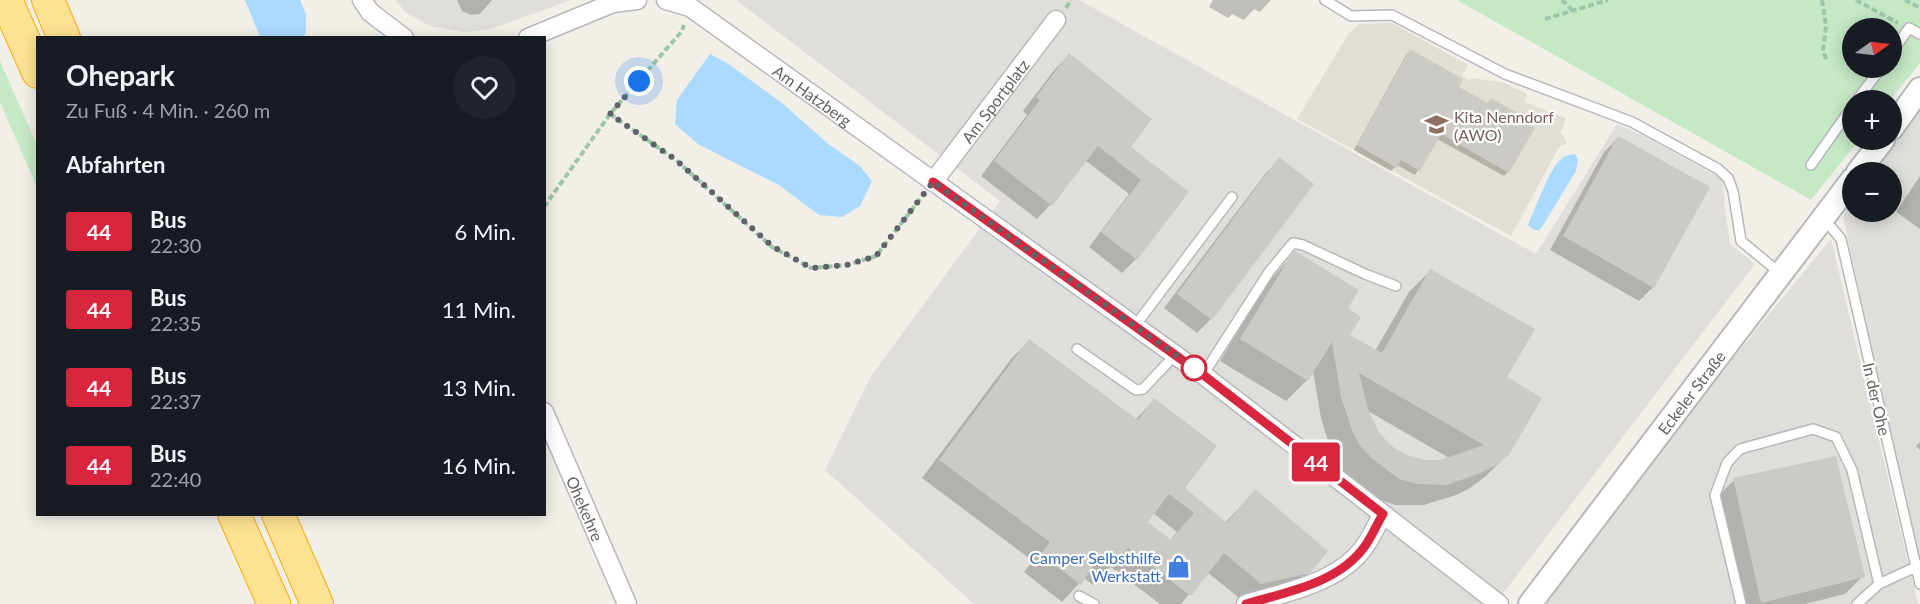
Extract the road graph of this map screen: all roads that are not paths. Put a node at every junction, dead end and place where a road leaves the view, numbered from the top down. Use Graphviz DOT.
graph roads {
  1 [pos="6,0"];
  2 [pos="48,0"];
  3 [pos="362,0"];
  4 [pos="666,0"];
  5 [pos="1325,0"];
  6 [pos="628,1"];
  7 [pos="692,3"];
  8 [pos="1056,20"];
  9 [pos="1920,34"];
  10 [pos="63,36"];
  11 [pos="401,36"];
  12 [pos="533,36"];
  13 [pos="1902,38"];
  14 [pos="36,68"];
  15 [pos="1920,89"];
  16 [pos="1902,114"];
  17 [pos="1842,121"];
  18 [pos="1875,150"];
  19 [pos="1866,162"];
  20 [pos="1811,165"];
  21 [pos="933,182"];
  22 [pos="1842,194"];
  23 [pos="1232,197"];
  24 [pos="1824,219"];
  25 [pos="1782,274"];
  26 [pos="1396,286"];
  27 [pos="1135,326"];
  28 [pos="1077,349"];
  29 [pos="1175,355"];
  30 [pos="1203,375"];
  31 [pos="546,417"];
  32 [pos="1383,514"];
  33 [pos="235,516"];
  34 [pos="279,516"];
  35 [pos="1918,566"];
  36 [pos="1879,584"];
  37 [pos="1920,584"];
  38 [pos="1079,596"];
  39 [pos="274,604"];
  40 [pos="317,604"];
  41 [pos="627,604"];
  42 [pos="1094,604"];
  43 [pos="1246,604"];
  44 [pos="1499,604"];
  45 [pos="1530,604"];
  46 [pos="1741,604"];
  47 [pos="1857,604"];
  1 -- 14 [label="highway"];
  2 -- 10 [label="highway"];
  3 -- 11 [label="street"];
  4 -- 7 [label="street, Am Hatzberg"];
  5 -- 25 [label="lane"];
  6 -- 12 [label="street"];
  7 -- 21 [label="street, Am Hatzberg"];
  8 -- 21 [label="street, Am Sportplatz"];
  9 -- 13 [label="lane"];
  15 -- 16 [label="street"];
  17 -- 20 [label="lane"];
  18 -- 19 [label="street"];
  21 -- 27 [label="street, Am Hatzberg"];
  22 -- 24 [label="street, Eckeler Straße"];
  23 -- 27 [label="lane"];
  24 -- 25 [label="street, Eckeler Straße"];
  24 -- 35 [label="lane, In der Ohe"];
  25 -- 45 [label="street, Eckeler Straße"];
  26 -- 30 [label="lane"];
  27 -- 29 [label="street, Am Hatzberg"];
  28 -- 29 [label="lane"];
  29 -- 30 [label="street, Am Hatzberg"];
  30 -- 32 [label="street, Am Hatzberg"];
  31 -- 41 [label="street, Ohekehre"];
  32 -- 43 [label="street"];
  32 -- 44 [label="street, Am Hatzberg"];
  33 -- 39 [label="highway"];
  34 -- 40 [label="highway"];
  35 -- 36 [label="lane"];
  35 -- 37 [label="lane, In der Ohe"];
  36 -- 46 [label="lane"];
  36 -- 47 [label="lane"];
  38 -- 42 [label="lane"];
}
